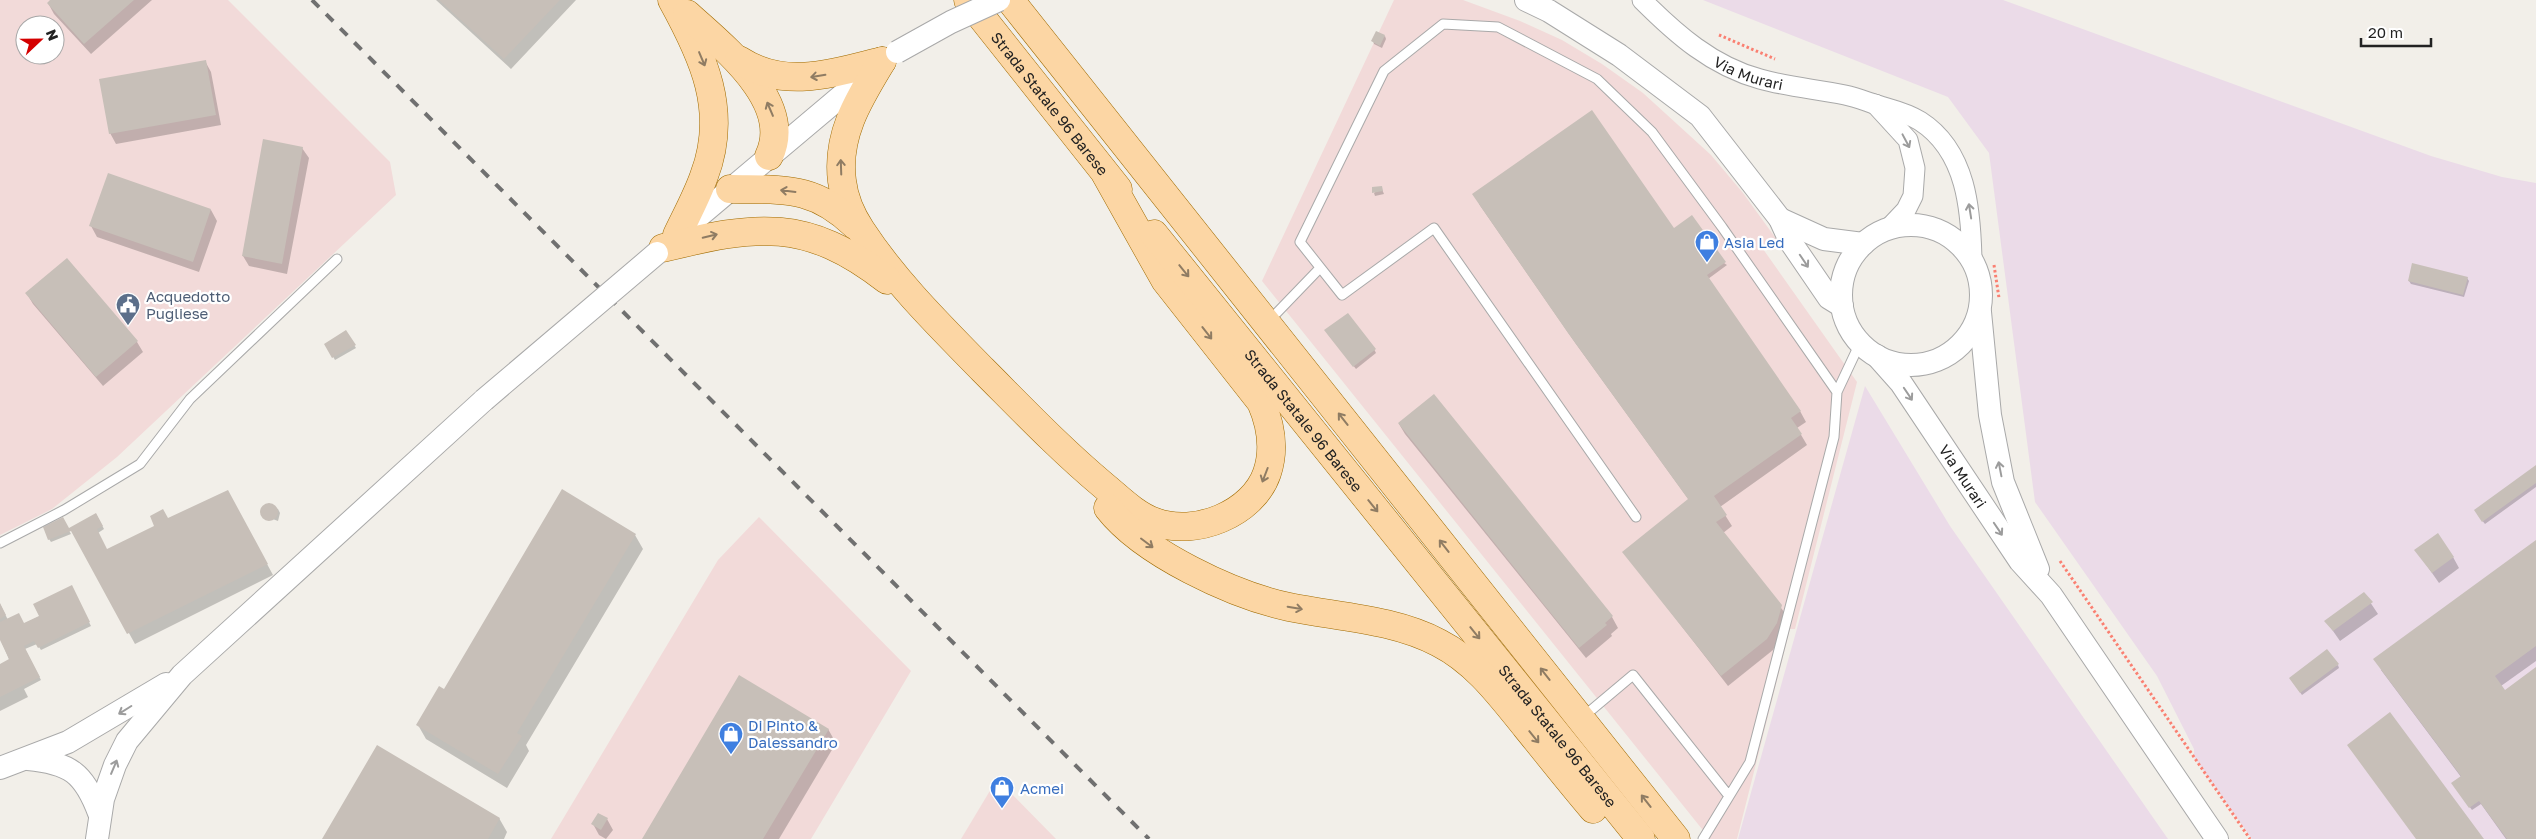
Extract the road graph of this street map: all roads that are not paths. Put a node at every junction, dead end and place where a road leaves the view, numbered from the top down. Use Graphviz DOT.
graph roads {
  1 [pos="672,0"];
  2 [pos="968,0"];
  3 [pos="999,0"];
  4 [pos="1010,0"];
  5 [pos="1526,0"];
  6 [pos="1642,0"];
  7 [pos="890,57"];
  8 [pos="735,58"];
  9 [pos="1875,104"];
  10 [pos="769,156"];
  11 [pos="1106,175"];
  12 [pos="730,189"];
  13 [pos="1780,219"];
  14 [pos="860,229"];
  15 [pos="1888,229"];
  16 [pos="1863,244"];
  17 [pos="666,246"];
  18 [pos="337,259"];
  19 [pos="1972,260"];
  20 [pos="1320,268"];
  21 [pos="918,304"];
  22 [pos="1842,306"];
  23 [pos="1980,312"];
  24 [pos="1267,324"];
  25 [pos="1868,350"];
  26 [pos="1837,392"];
  27 [pos="1067,455"];
  28 [pos="1636,517"];
  29 [pos="0,542"];
  30 [pos="2051,595"];
  31 [pos="182,675"];
  32 [pos="1580,718"];
  33 [pos="27,759"];
  34 [pos="1,767"];
  35 [pos="1729,796"];
  36 [pos="98,831"];
  37 [pos="1641,839"];
  38 [pos="1676,839"];
  39 [pos="1703,839"];
  40 [pos="2217,839"];
  1 -- 8 [label="main road"];
  1 -- 17 [label="main road, one-way"];
  2 -- 11 [label="main road, Strada Statale 96 Barese"];
  3 -- 7 [label="street, bridge"];
  4 -- 24 [label="main road, Strada Statale 96 Barese"];
  5 -- 13 [label="street"];
  6 -- 9 [label="street, Via Murari"];
  7 -- 8 [label="main road, one-way"];
  7 -- 10 [label="street"];
  14 -- 7 [label="main road, one-way"];
  10 -- 8 [label="main road, one-way"];
  9 -- 15 [label="street, Via Murari, one-way"];
  19 -- 9 [label="street, Via Murari, one-way"];
  10 -- 12 [label="street"];
  11 -- 27 [label="main road, one-way"];
  11 -- 37 [label="main road, Strada Statale 96 Barese, one-way"];
  14 -- 12 [label="main road, one-way"];
  12 -- 17 [label="street"];
  13 -- 16 [label="street"];
  13 -- 22 [label="street, one-way"];
  14 -- 21 [label="main road"];
  15 -- 16 [label="street"];
  15 -- 19 [label="street"];
  16 -- 22 [label="street"];
  17 -- 21 [label="main road, one-way"];
  17 -- 31 [label="street, bridge"];
  18 -- 29 [label="lane"];
  19 -- 23 [label="street"];
  20 -- 24 [label="lane"];
  20 -- 26 [label="lane"];
  20 -- 28 [label="lane"];
  21 -- 27 [label="main road"];
  22 -- 25 [label="street"];
  23 -- 25 [label="street"];
  30 -- 23 [label="street, Via Murari, one-way"];
  32 -- 24 [label="main road, Strada Statale 96 Barese, one-way"];
  25 -- 26 [label="lane"];
  25 -- 30 [label="street, Via Murari, one-way"];
  26 -- 35 [label="lane"];
  27 -- 37 [label="main road, one-way"];
  30 -- 40 [label="street, Via Murari"];
  31 -- 33 [label="street, one-way"];
  36 -- 31 [label="street, one-way"];
  32 -- 35 [label="lane"];
  38 -- 32 [label="main road, Strada Statale 96 Barese, one-way"];
  33 -- 34 [label="street"];
  33 -- 36 [label="street"];
  35 -- 39 [label="lane"];
}
